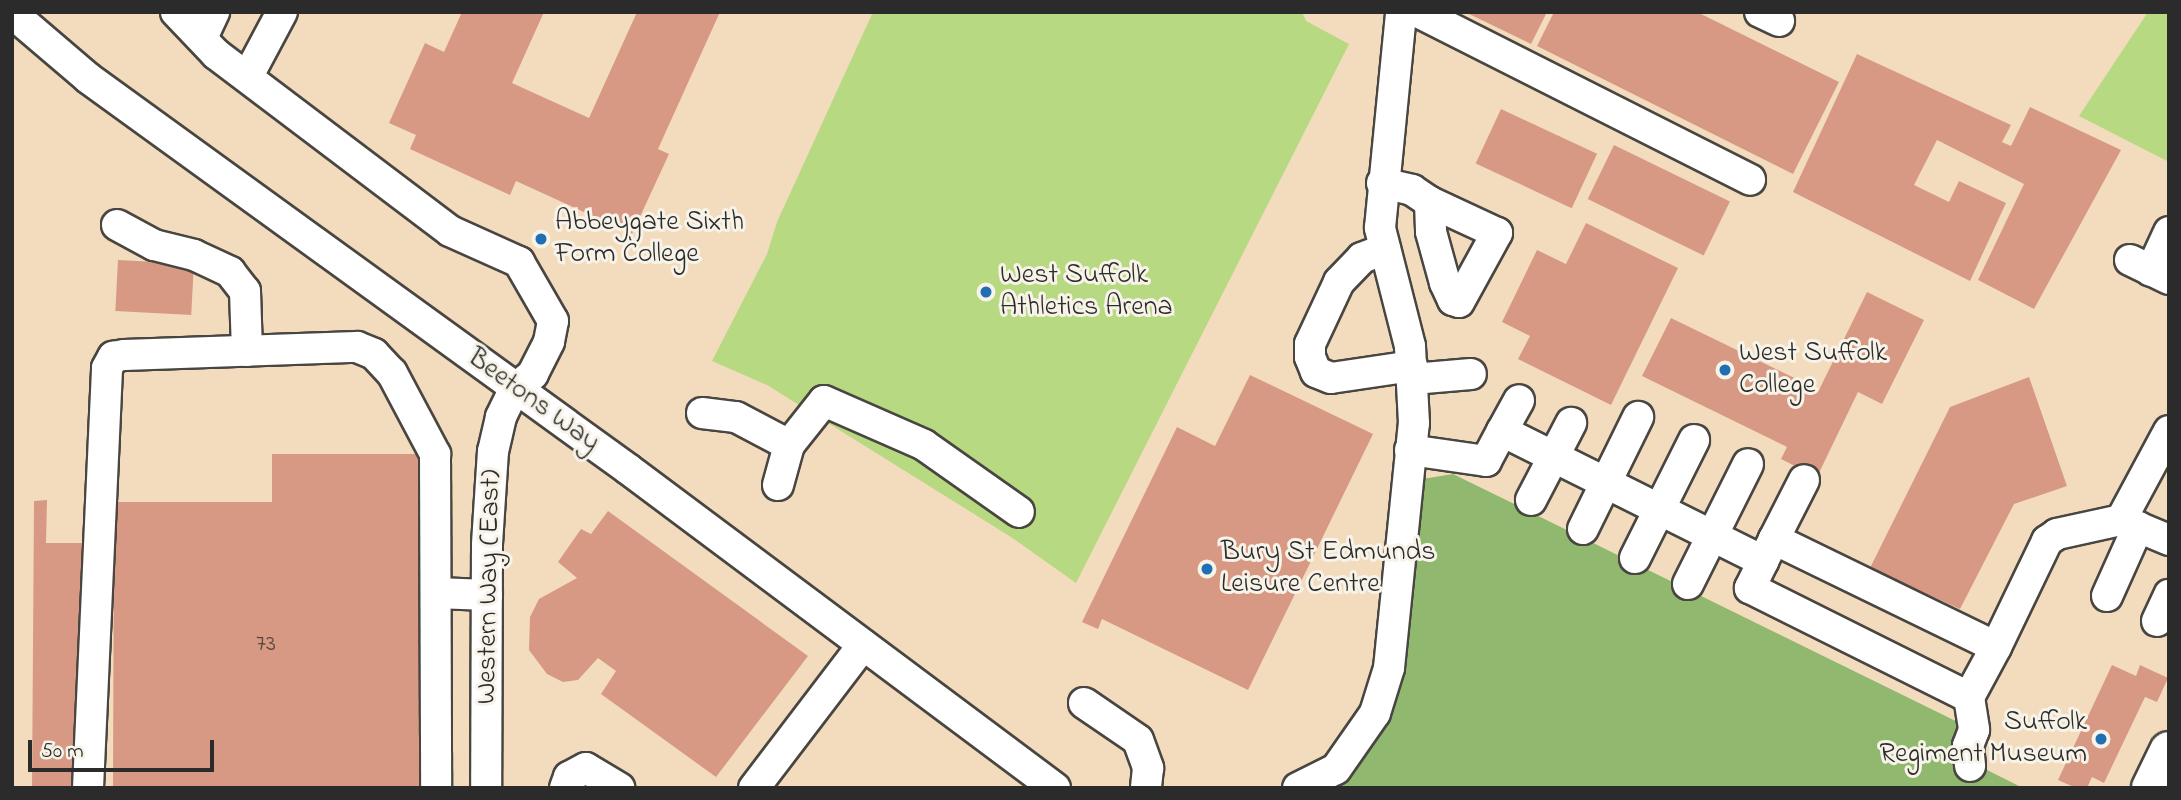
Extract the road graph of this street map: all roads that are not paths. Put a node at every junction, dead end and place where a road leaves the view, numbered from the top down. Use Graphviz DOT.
graph roads {
  1 [pos="176,12"];
  2 [pos="282,12"];
  3 [pos="1401,12"];
  4 [pos="1418,12"];
  5 [pos="12,13"];
  6 [pos="208,25"];
  7 [pos="248,74"];
  8 [pos="1750,180"];
  9 [pos="1382,183"];
  10 [pos="1430,202"];
  11 [pos="117,225"];
  12 [pos="2169,232"];
  13 [pos="1385,249"];
  14 [pos="2150,270"];
  15 [pos="247,351"];
  16 [pos="1413,372"];
  17 [pos="1471,374"];
  18 [pos="514,390"];
  19 [pos="1518,400"];
  20 [pos="702,413"];
  21 [pos="1638,417"];
  22 [pos="1571,423"];
  23 [pos="1502,431"];
  24 [pos="2169,431"];
  25 [pos="1694,440"];
  26 [pos="789,445"];
  27 [pos="1410,450"];
  28 [pos="1554,456"];
  29 [pos="1748,464"];
  30 [pos="1804,480"];
  31 [pos="1608,482"];
  32 [pos="778,485"];
  33 [pos="1531,500"];
  34 [pos="1661,508"];
  35 [pos="1019,512"];
  36 [pos="2130,524"];
  37 [pos="1583,529"];
  38 [pos="1713,535"];
  39 [pos="2169,540"];
  40 [pos="1768,550"];
  41 [pos="1635,558"];
  42 [pos="1688,584"];
  43 [pos="437,593"];
  44 [pos="487,595"];
  45 [pos="2107,596"];
  46 [pos="863,645"];
  47 [pos="1996,647"];
  48 [pos="1969,697"];
  49 [pos="1084,703"];
  50 [pos="2169,751"];
  51 [pos="1970,766"];
  52 [pos="88,788"];
  53 [pos="436,788"];
  54 [pos="486,788"];
  55 [pos="565,788"];
  56 [pos="619,788"];
  57 [pos="754,788"];
  58 [pos="1055,788"];
  59 [pos="1146,788"];
  60 [pos="1298,788"];
  61 [pos="2151,788"];
  1 -- 6 [label="street"];
  2 -- 7 [label="street"];
  3 -- 9 [label="street"];
  4 -- 8 [label="street"];
  5 -- 18 [label="street, Beetons Way"];
  6 -- 7 [label="street"];
  7 -- 18 [label="street, Western Way (East)"];
  9 -- 10 [label="street"];
  9 -- 13 [label="street"];
  11 -- 15 [label="street"];
  12 -- 14 [label="street"];
  13 -- 16 [label="street"];
  13 -- 16 [label="street"];
  15 -- 43 [label="street"];
  15 -- 52 [label="street"];
  16 -- 17 [label="street"];
  16 -- 27 [label="street"];
  18 -- 44 [label="street, Western Way (East)"];
  18 -- 46 [label="street, Beetons Way"];
  19 -- 23 [label="street"];
  20 -- 26 [label="street"];
  21 -- 31 [label="street"];
  22 -- 28 [label="street"];
  23 -- 27 [label="street"];
  23 -- 28 [label="street"];
  24 -- 36 [label="street"];
  25 -- 34 [label="street"];
  26 -- 32 [label="street"];
  26 -- 35 [label="street"];
  27 -- 60 [label="street"];
  28 -- 31 [label="street"];
  28 -- 33 [label="street"];
  29 -- 38 [label="street"];
  30 -- 40 [label="street"];
  31 -- 34 [label="street"];
  31 -- 37 [label="street"];
  34 -- 38 [label="street"];
  34 -- 41 [label="street"];
  36 -- 39 [label="street"];
  36 -- 45 [label="street"];
  36 -- 47 [label="street"];
  38 -- 40 [label="street"];
  38 -- 42 [label="street"];
  40 -- 47 [label="street"];
  40 -- 48 [label="street"];
  43 -- 44 [label="street"];
  43 -- 53 [label="street"];
  44 -- 54 [label="street, Western Way (East)"];
  46 -- 57 [label="street"];
  46 -- 58 [label="street, Beetons Way"];
  47 -- 48 [label="street"];
  48 -- 51 [label="street"];
  49 -- 59 [label="street"];
  50 -- 61 [label="main road"];
  55 -- 56 [label="street"];
}
